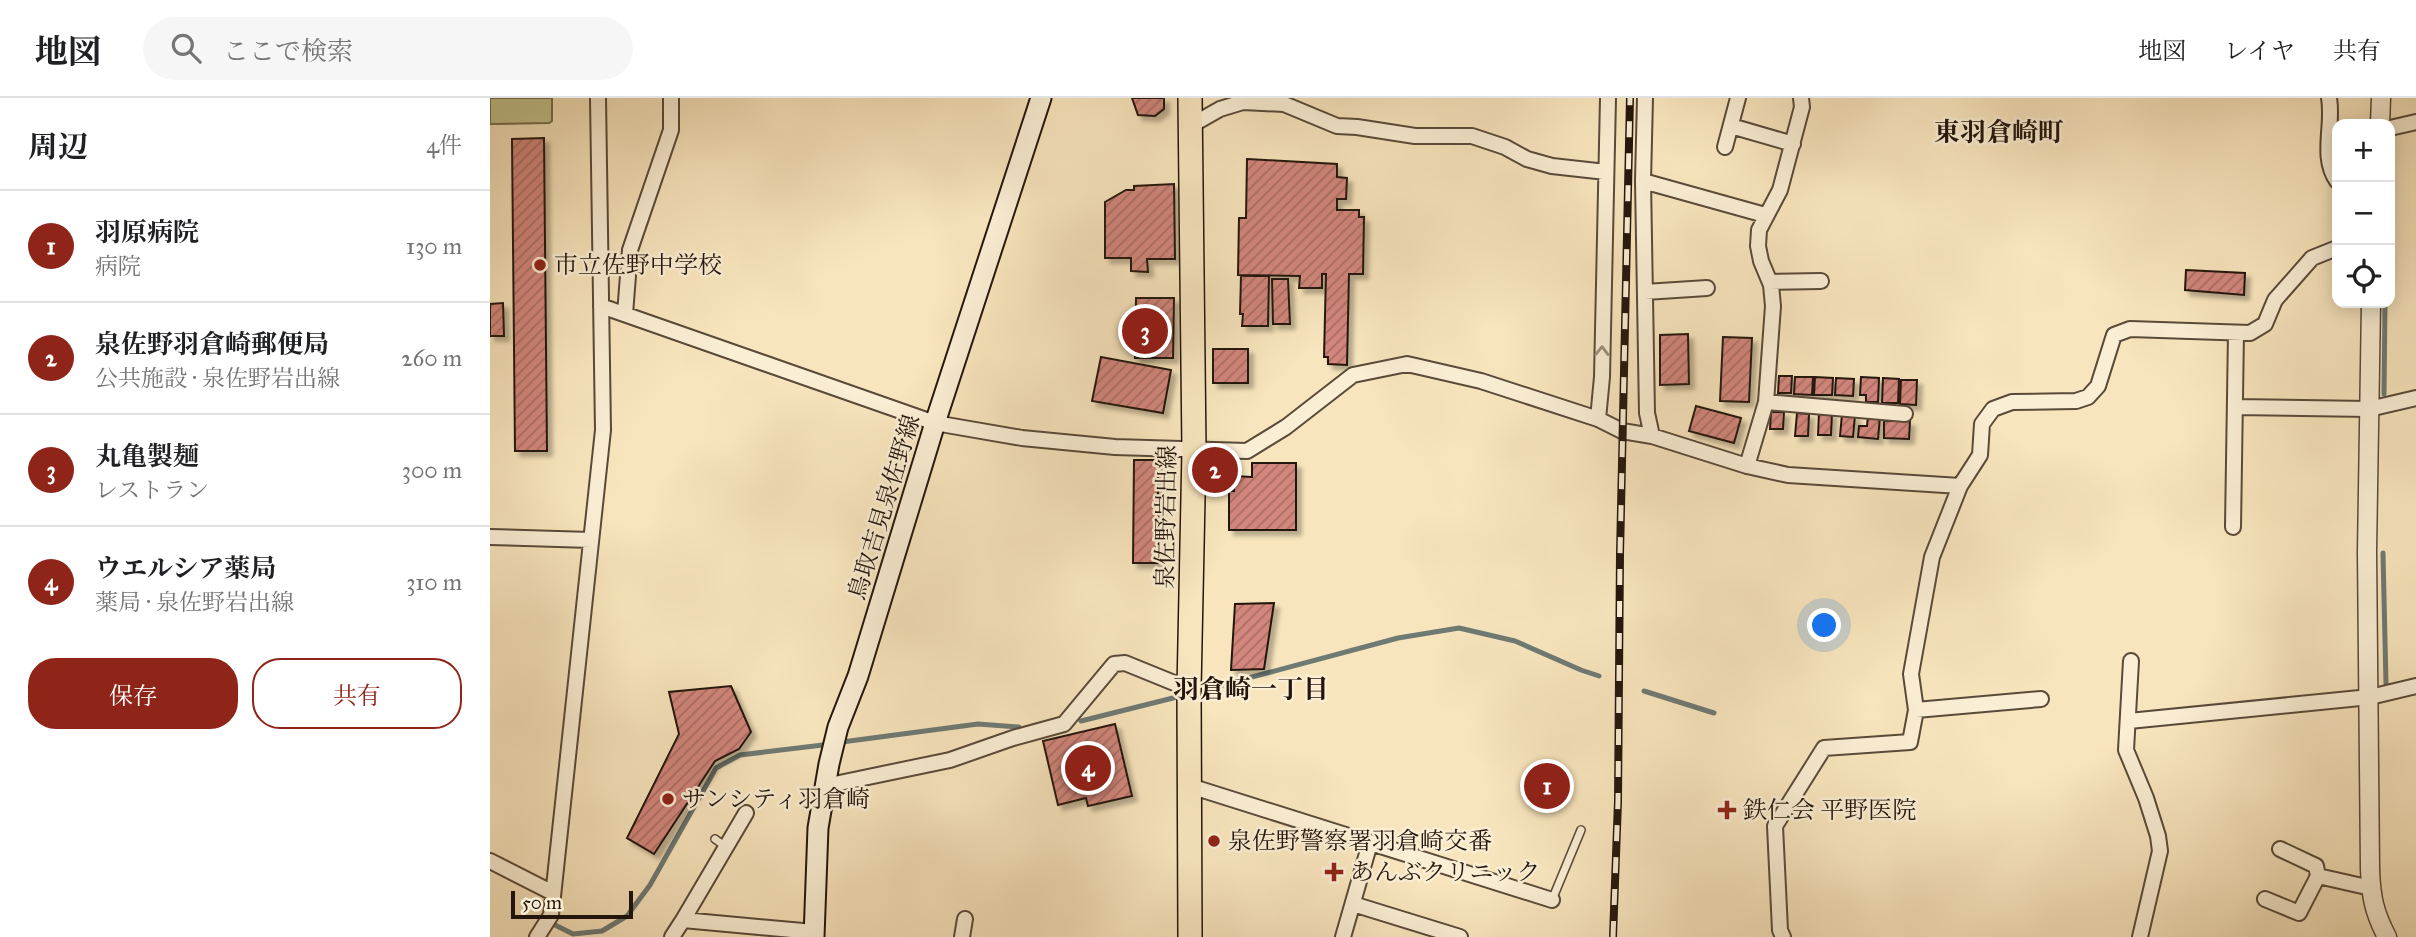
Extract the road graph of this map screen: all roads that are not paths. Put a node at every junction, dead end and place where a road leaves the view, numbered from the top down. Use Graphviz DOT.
graph roads {
  1 [pos="598,98"];
  2 [pos="671,98"];
  3 [pos="1041,98"];
  4 [pos="1190,98"];
  5 [pos="1608,98"];
  6 [pos="1645,98"];
  7 [pos="1738,98"];
  8 [pos="1794,98"];
  9 [pos="1801,98"];
  10 [pos="2329,98"];
  11 [pos="2381,98"];
  12 [pos="2380,119"];
  13 [pos="2416,121"];
  14 [pos="1190,126"];
  15 [pos="1731,126"];
  16 [pos="2395,127"];
  17 [pos="1793,144"];
  18 [pos="1726,147"];
  19 [pos="1606,172"];
  20 [pos="2332,174"];
  21 [pos="1643,181"];
  22 [pos="1765,215"];
  23 [pos="2332,250"];
  24 [pos="1821,281"];
  25 [pos="1770,282"];
  26 [pos="1707,288"];
  27 [pos="1645,292"];
  28 [pos="601,306"];
  29 [pos="2371,308"];
  30 [pos="625,314"];
  31 [pos="2236,333"];
  32 [pos="2416,398"];
  33 [pos="1766,402"];
  34 [pos="2235,407"];
  35 [pos="2370,409"];
  36 [pos="1905,414"];
  37 [pos="1598,419"];
  38 [pos="935,423"];
  39 [pos="1652,436"];
  40 [pos="1194,450"];
  41 [pos="1747,466"];
  42 [pos="1960,486"];
  43 [pos="2233,527"];
  44 [pos="490,537"];
  45 [pos="591,540"];
  46 [pos="2131,661"];
  47 [pos="2416,686"];
  48 [pos="1189,689"];
  49 [pos="2370,697"];
  50 [pos="2041,699"];
  51 [pos="1916,710"];
  52 [pos="2129,721"];
  53 [pos="825,786"];
  54 [pos="1190,786"];
  55 [pos="746,813"];
  56 [pos="1581,830"];
  57 [pos="1370,843"];
  58 [pos="2280,849"];
  59 [pos="490,861"];
  60 [pos="2318,876"];
  61 [pos="2371,888"];
  62 [pos="553,893"];
  63 [pos="2265,899"];
  64 [pos="1552,900"];
  65 [pos="1353,904"];
  66 [pos="965,919"];
  67 [pos="683,920"];
  68 [pos="814,934"];
  69 [pos="537,937"];
  70 [pos="671,937"];
  71 [pos="962,937"];
  72 [pos="1189,937"];
  73 [pos="1343,937"];
  74 [pos="1460,937"];
  75 [pos="1783,937"];
  76 [pos="2140,937"];
  77 [pos="2387,937"];
  1 -- 28 [label="street"];
  2 -- 30 [label="street"];
  3 -- 38 [label="main road, 鳥取吉見泉佐野線"];
  4 -- 14 [label="main road, 泉佐野岩出線"];
  5 -- 19 [label="street"];
  6 -- 21 [label="street"];
  7 -- 15 [label="street"];
  8 -- 9 [label="street"];
  9 -- 17 [label="street"];
  10 -- 20 [label="street"];
  11 -- 12 [label="street"];
  13 -- 16 [label="street"];
  14 -- 19 [label="street"];
  14 -- 40 [label="main road, 泉佐野岩出線"];
  15 -- 17 [label="street"];
  15 -- 18 [label="street"];
  17 -- 22 [label="street"];
  37 -- 19 [label="street, one-way"];
  21 -- 22 [label="street"];
  21 -- 27 [label="street"];
  22 -- 25 [label="street"];
  23 -- 31 [label="street"];
  24 -- 25 [label="street"];
  25 -- 33 [label="street"];
  26 -- 27 [label="street"];
  27 -- 39 [label="street"];
  28 -- 30 [label="street"];
  28 -- 45 [label="street"];
  29 -- 35 [label="street"];
  30 -- 38 [label="street"];
  31 -- 34 [label="street"];
  31 -- 42 [label="street"];
  32 -- 35 [label="street"];
  33 -- 36 [label="street"];
  33 -- 41 [label="street"];
  34 -- 35 [label="street"];
  34 -- 43 [label="street"];
  35 -- 49 [label="street"];
  37 -- 39 [label="street"];
  37 -- 40 [label="street"];
  38 -- 40 [label="street"];
  38 -- 53 [label="main road, 鳥取吉見泉佐野線"];
  39 -- 41 [label="street"];
  40 -- 48 [label="main road, 泉佐野岩出線"];
  41 -- 42 [label="street"];
  42 -- 51 [label="street"];
  44 -- 45 [label="street"];
  45 -- 62 [label="street"];
  46 -- 52 [label="street"];
  47 -- 49 [label="street"];
  48 -- 53 [label="street"];
  48 -- 54 [label="main road, 泉佐野岩出線"];
  49 -- 52 [label="street"];
  49 -- 61 [label="street"];
  50 -- 51 [label="street"];
  51 -- 75 [label="street"];
  52 -- 76 [label="street"];
  53 -- 68 [label="main road, 鳥取吉見泉佐野線"];
  54 -- 57 [label="street"];
  54 -- 72 [label="main road, 泉佐野岩出線"];
  55 -- 67 [label="street"];
  56 -- 64 [label="lane"];
  57 -- 64 [label="street"];
  57 -- 65 [label="street"];
  58 -- 60 [label="street"];
  59 -- 62 [label="street"];
  60 -- 61 [label="street"];
  60 -- 63 [label="street"];
  61 -- 77 [label="street"];
  62 -- 69 [label="street"];
  65 -- 73 [label="street"];
  65 -- 74 [label="street"];
  66 -- 71 [label="street"];
  67 -- 68 [label="street"];
  67 -- 70 [label="street"];
}
